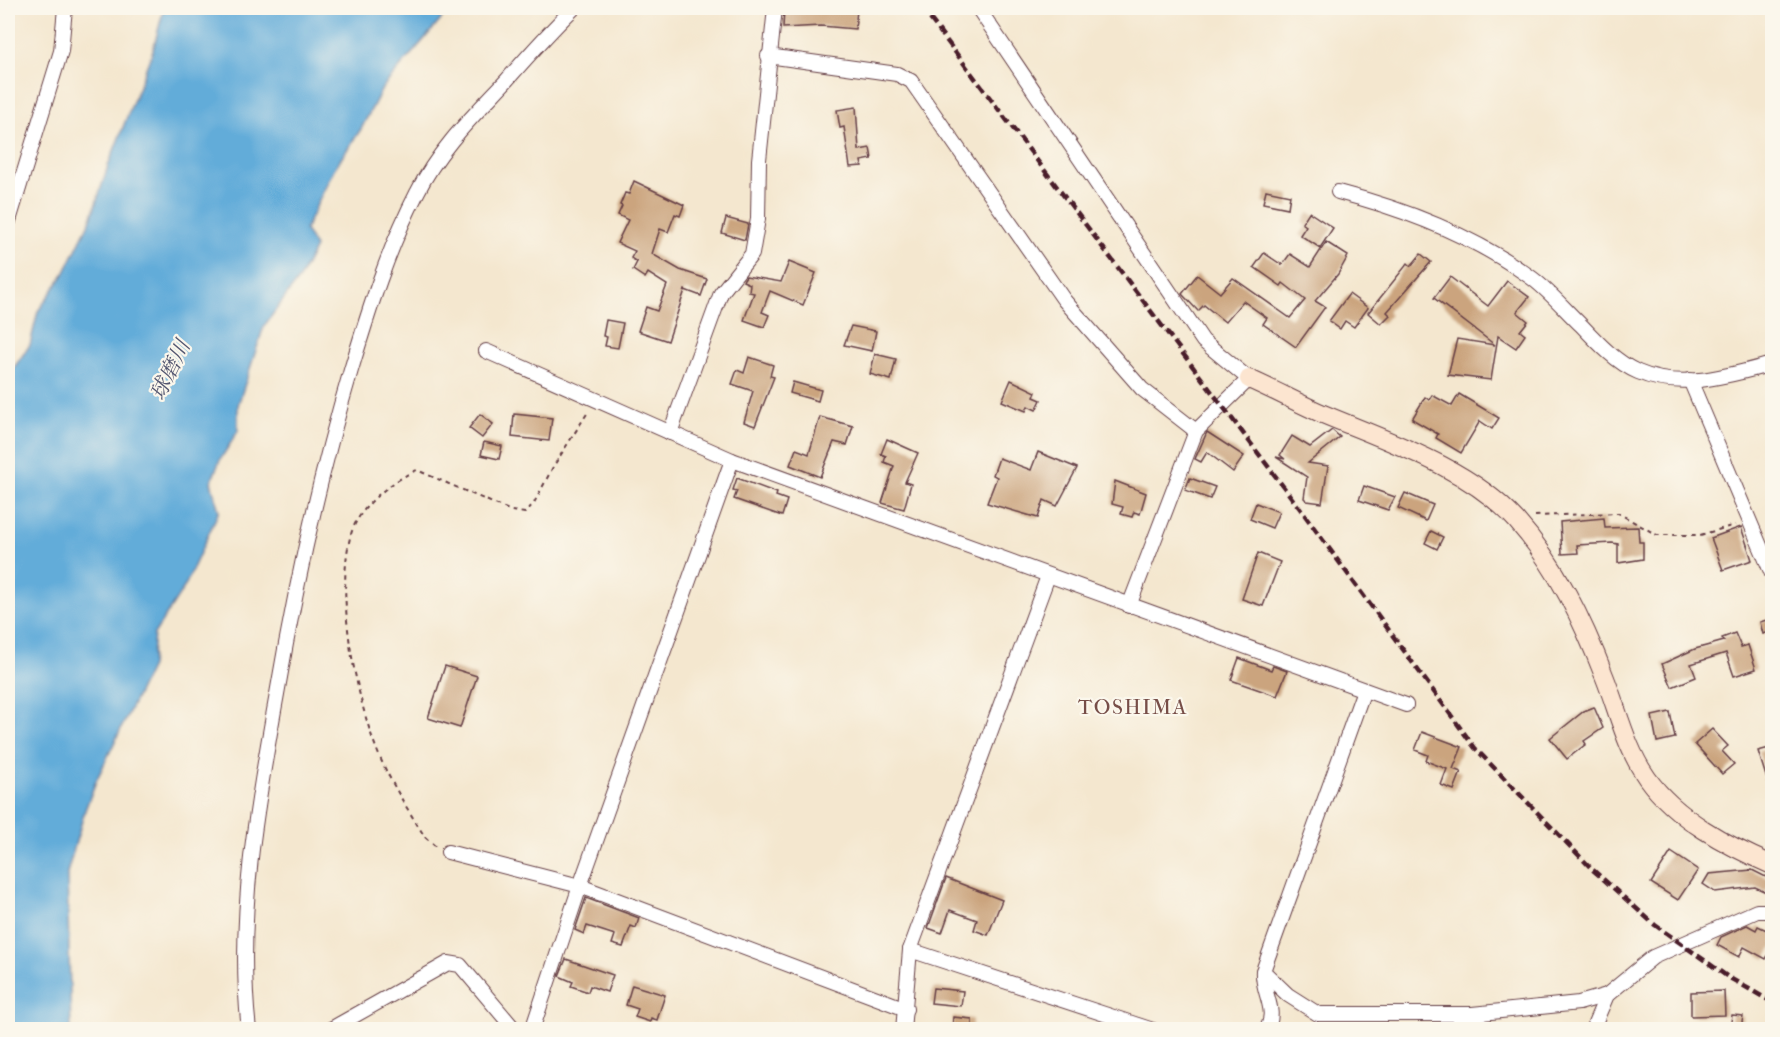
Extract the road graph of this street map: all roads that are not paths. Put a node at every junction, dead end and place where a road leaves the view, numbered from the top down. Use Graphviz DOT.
graph roads {
  1 [pos="65,8"];
  2 [pos="574,8"];
  3 [pos="775,8"];
  4 [pos="978,8"];
  5 [pos="768,56"];
  6 [pos="1338,192"];
  7 [pos="8,224"];
  8 [pos="486,351"];
  9 [pos="1773,364"];
  10 [pos="1249,379"];
  11 [pos="1690,380"];
  12 [pos="1196,431"];
  13 [pos="670,433"];
  14 [pos="732,460"];
  15 [pos="1773,574"];
  16 [pos="1048,576"];
  17 [pos="1129,606"];
  18 [pos="1364,690"];
  19 [pos="1406,705"];
  20 [pos="448,852"];
  21 [pos="1773,865"];
  22 [pos="580,886"];
  23 [pos="1773,911"];
  24 [pos="910,950"];
  25 [pos="1263,971"];
  26 [pos="1607,995"];
  27 [pos="906,1009"];
  28 [pos="249,1029"];
  29 [pos="329,1029"];
  30 [pos="515,1029"];
  31 [pos="532,1029"];
  32 [pos="903,1029"];
  33 [pos="1153,1029"];
  34 [pos="1266,1029"];
  35 [pos="1592,1029"];
  1 -- 7 [label="street"];
  2 -- 28 [label="street"];
  3 -- 5 [label="street"];
  4 -- 10 [label="street"];
  5 -- 12 [label="street"];
  5 -- 13 [label="street"];
  6 -- 11 [label="street"];
  8 -- 13 [label="street"];
  9 -- 11 [label="street"];
  10 -- 12 [label="street"];
  10 -- 21 [label="street"];
  11 -- 15 [label="street"];
  12 -- 17 [label="street"];
  13 -- 14 [label="street"];
  14 -- 16 [label="street"];
  14 -- 22 [label="street"];
  16 -- 17 [label="street"];
  16 -- 24 [label="street"];
  17 -- 18 [label="street"];
  18 -- 19 [label="street"];
  18 -- 25 [label="street"];
  20 -- 22 [label="street"];
  22 -- 27 [label="street"];
  22 -- 31 [label="street"];
  23 -- 26 [label="street"];
  24 -- 27 [label="street"];
  24 -- 33 [label="street"];
  25 -- 26 [label="street"];
  25 -- 34 [label="street"];
  26 -- 35 [label="street"];
  27 -- 32 [label="street"];
  29 -- 30 [label="street"];
}
